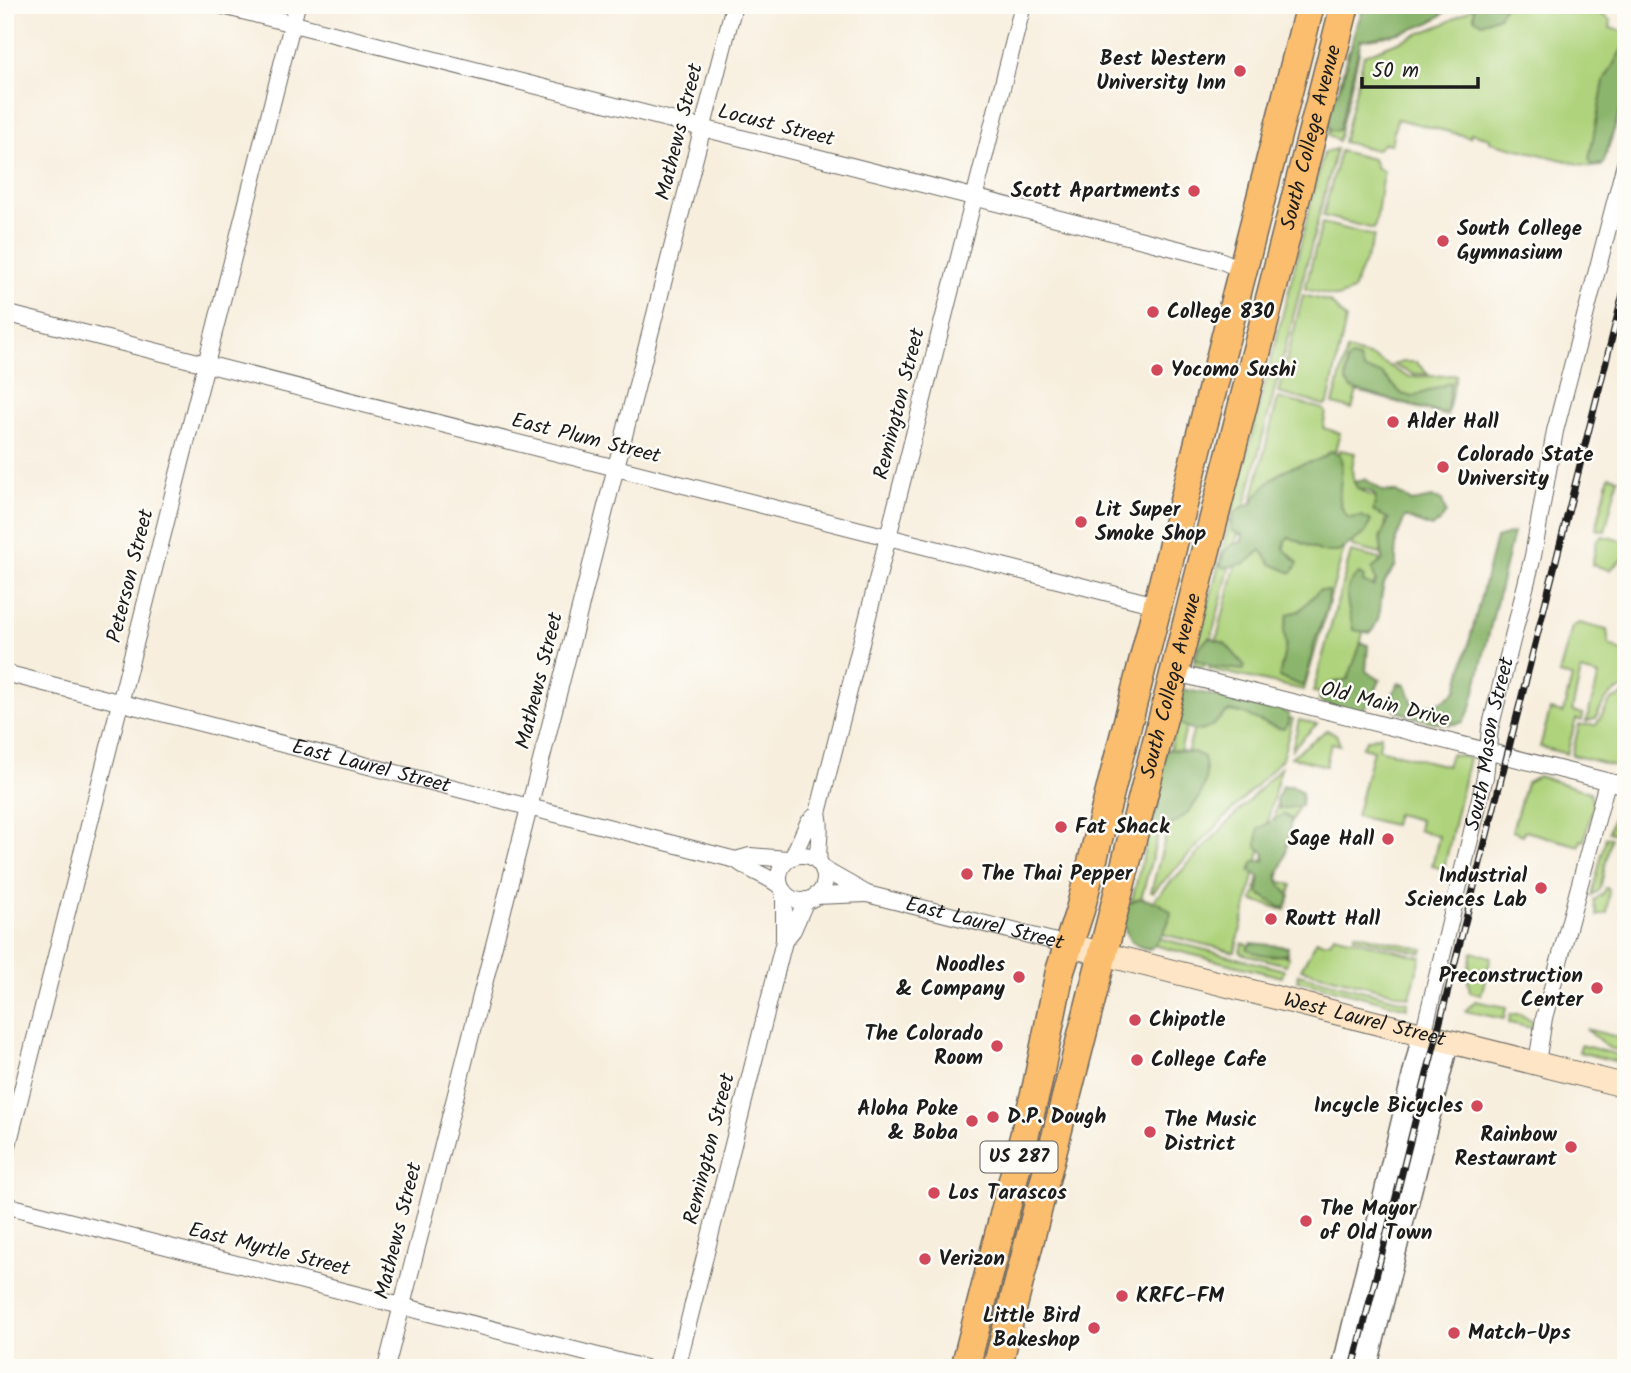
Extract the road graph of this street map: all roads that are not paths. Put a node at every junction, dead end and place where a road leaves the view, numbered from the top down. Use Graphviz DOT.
graph roads {
  1 [pos="219,5"];
  2 [pos="297,5"];
  3 [pos="734,5"];
  4 [pos="1023,5"];
  5 [pos="1311,5"];
  6 [pos="1344,9"];
  7 [pos="293,24"];
  8 [pos="702,128"];
  9 [pos="1626,160"];
  10 [pos="974,198"];
  11 [pos="1241,269"];
  12 [pos="5,313"];
  13 [pos="206,364"];
  14 [pos="1250,371"];
  15 [pos="616,468"];
  16 [pos="888,537"];
  17 [pos="1156,605"];
  18 [pos="1176,671"];
  19 [pos="5,673"];
  20 [pos="120,702"];
  21 [pos="1487,752"];
  22 [pos="1607,782"];
  23 [pos="1626,786"];
  24 [pos="530,807"];
  25 [pos="818,813"];
  26 [pos="790,858"];
  27 [pos="736,860"];
  28 [pos="821,866"];
  29 [pos="782,889"];
  30 [pos="867,894"];
  31 [pos="811,899"];
  32 [pos="784,941"];
  33 [pos="1068,945"];
  34 [pos="1103,953"];
  35 [pos="1423,1035"];
  36 [pos="1448,1041"];
  37 [pos="1537,1063"];
  38 [pos="1626,1086"];
  39 [pos="5,1157"];
  40 [pos="5,1205"];
  41 [pos="983,1298"];
  42 [pos="402,1306"];
  43 [pos="386,1368"];
  44 [pos="645,1368"];
  45 [pos="677,1368"];
  46 [pos="965,1368"];
  47 [pos="978,1368"];
  48 [pos="997,1368"];
  49 [pos="1343,1368"];
  50 [pos="1366,1368"];
  1 -- 7 [label="street, Locust Street"];
  2 -- 7 [label="street, Peterson Street"];
  3 -- 8 [label="street, Mathews Street"];
  4 -- 10 [label="street, Remington Street"];
  5 -- 6 [label="street"];
  5 -- 11 [label="highway, South College Avenue / US 287"];
  6 -- 14 [label="highway, South College Avenue / US 287"];
  7 -- 8 [label="street, Locust Street"];
  7 -- 13 [label="street, Peterson Street"];
  8 -- 10 [label="street, Locust Street"];
  8 -- 15 [label="street, Mathews Street"];
  9 -- 21 [label="street, South Mason Street"];
  10 -- 11 [label="street, Locust Street"];
  10 -- 16 [label="street, Remington Street"];
  11 -- 14 [label="highway"];
  11 -- 17 [label="highway, South College Avenue / US 287"];
  12 -- 13 [label="street, East Plum Street"];
  13 -- 15 [label="street, East Plum Street"];
  13 -- 20 [label="street, Peterson Street"];
  14 -- 18 [label="highway, South College Avenue / US 287"];
  15 -- 16 [label="street, East Plum Street"];
  15 -- 24 [label="street, Mathews Street"];
  16 -- 17 [label="street, East Plum Street"];
  16 -- 25 [label="street, Remington Street"];
  17 -- 18 [label="highway"];
  17 -- 33 [label="highway, South College Avenue / US 287"];
  18 -- 21 [label="street, Old Main Drive"];
  18 -- 34 [label="highway, South College Avenue / US 287"];
  19 -- 20 [label="street, East Laurel Street"];
  20 -- 24 [label="street, East Laurel Street"];
  20 -- 39 [label="street, Peterson Street"];
  21 -- 22 [label="street, Old Main Drive"];
  21 -- 35 [label="street, South Mason Street"];
  22 -- 23 [label="street, Old Main Drive"];
  22 -- 37 [label="street"];
  24 -- 27 [label="street, East Laurel Street"];
  24 -- 42 [label="street, Mathews Street"];
  25 -- 26 [label="street, Remington Street"];
  25 -- 28 [label="street, Remington Street"];
  26 -- 27 [label="street, East Laurel Street"];
  26 -- 28 [label="street"];
  26 -- 29 [label="street"];
  27 -- 29 [label="street, East Laurel Street"];
  28 -- 30 [label="street, East Laurel Street"];
  28 -- 31 [label="street"];
  29 -- 31 [label="street"];
  29 -- 32 [label="street, Remington Street"];
  30 -- 31 [label="street, East Laurel Street"];
  30 -- 33 [label="street, East Laurel Street"];
  31 -- 32 [label="street, Remington Street"];
  32 -- 45 [label="street, Remington Street"];
  33 -- 34 [label="main road, East Laurel Street"];
  33 -- 41 [label="highway, South College Avenue / US 287"];
  34 -- 35 [label="main road, West Laurel Street"];
  34 -- 48 [label="highway, South College Avenue / US 287"];
  35 -- 36 [label="main road, West Laurel Street"];
  35 -- 49 [label="street, South Mason Street"];
  36 -- 37 [label="main road, West Laurel Street"];
  36 -- 50 [label="street"];
  37 -- 38 [label="main road, West Laurel Street"];
  40 -- 42 [label="street, East Myrtle Street"];
  41 -- 46 [label="highway, South College Avenue / US 287"];
  41 -- 47 [label="highway"];
  42 -- 43 [label="street, Mathews Street"];
  42 -- 44 [label="street, East Myrtle Street"];
}
